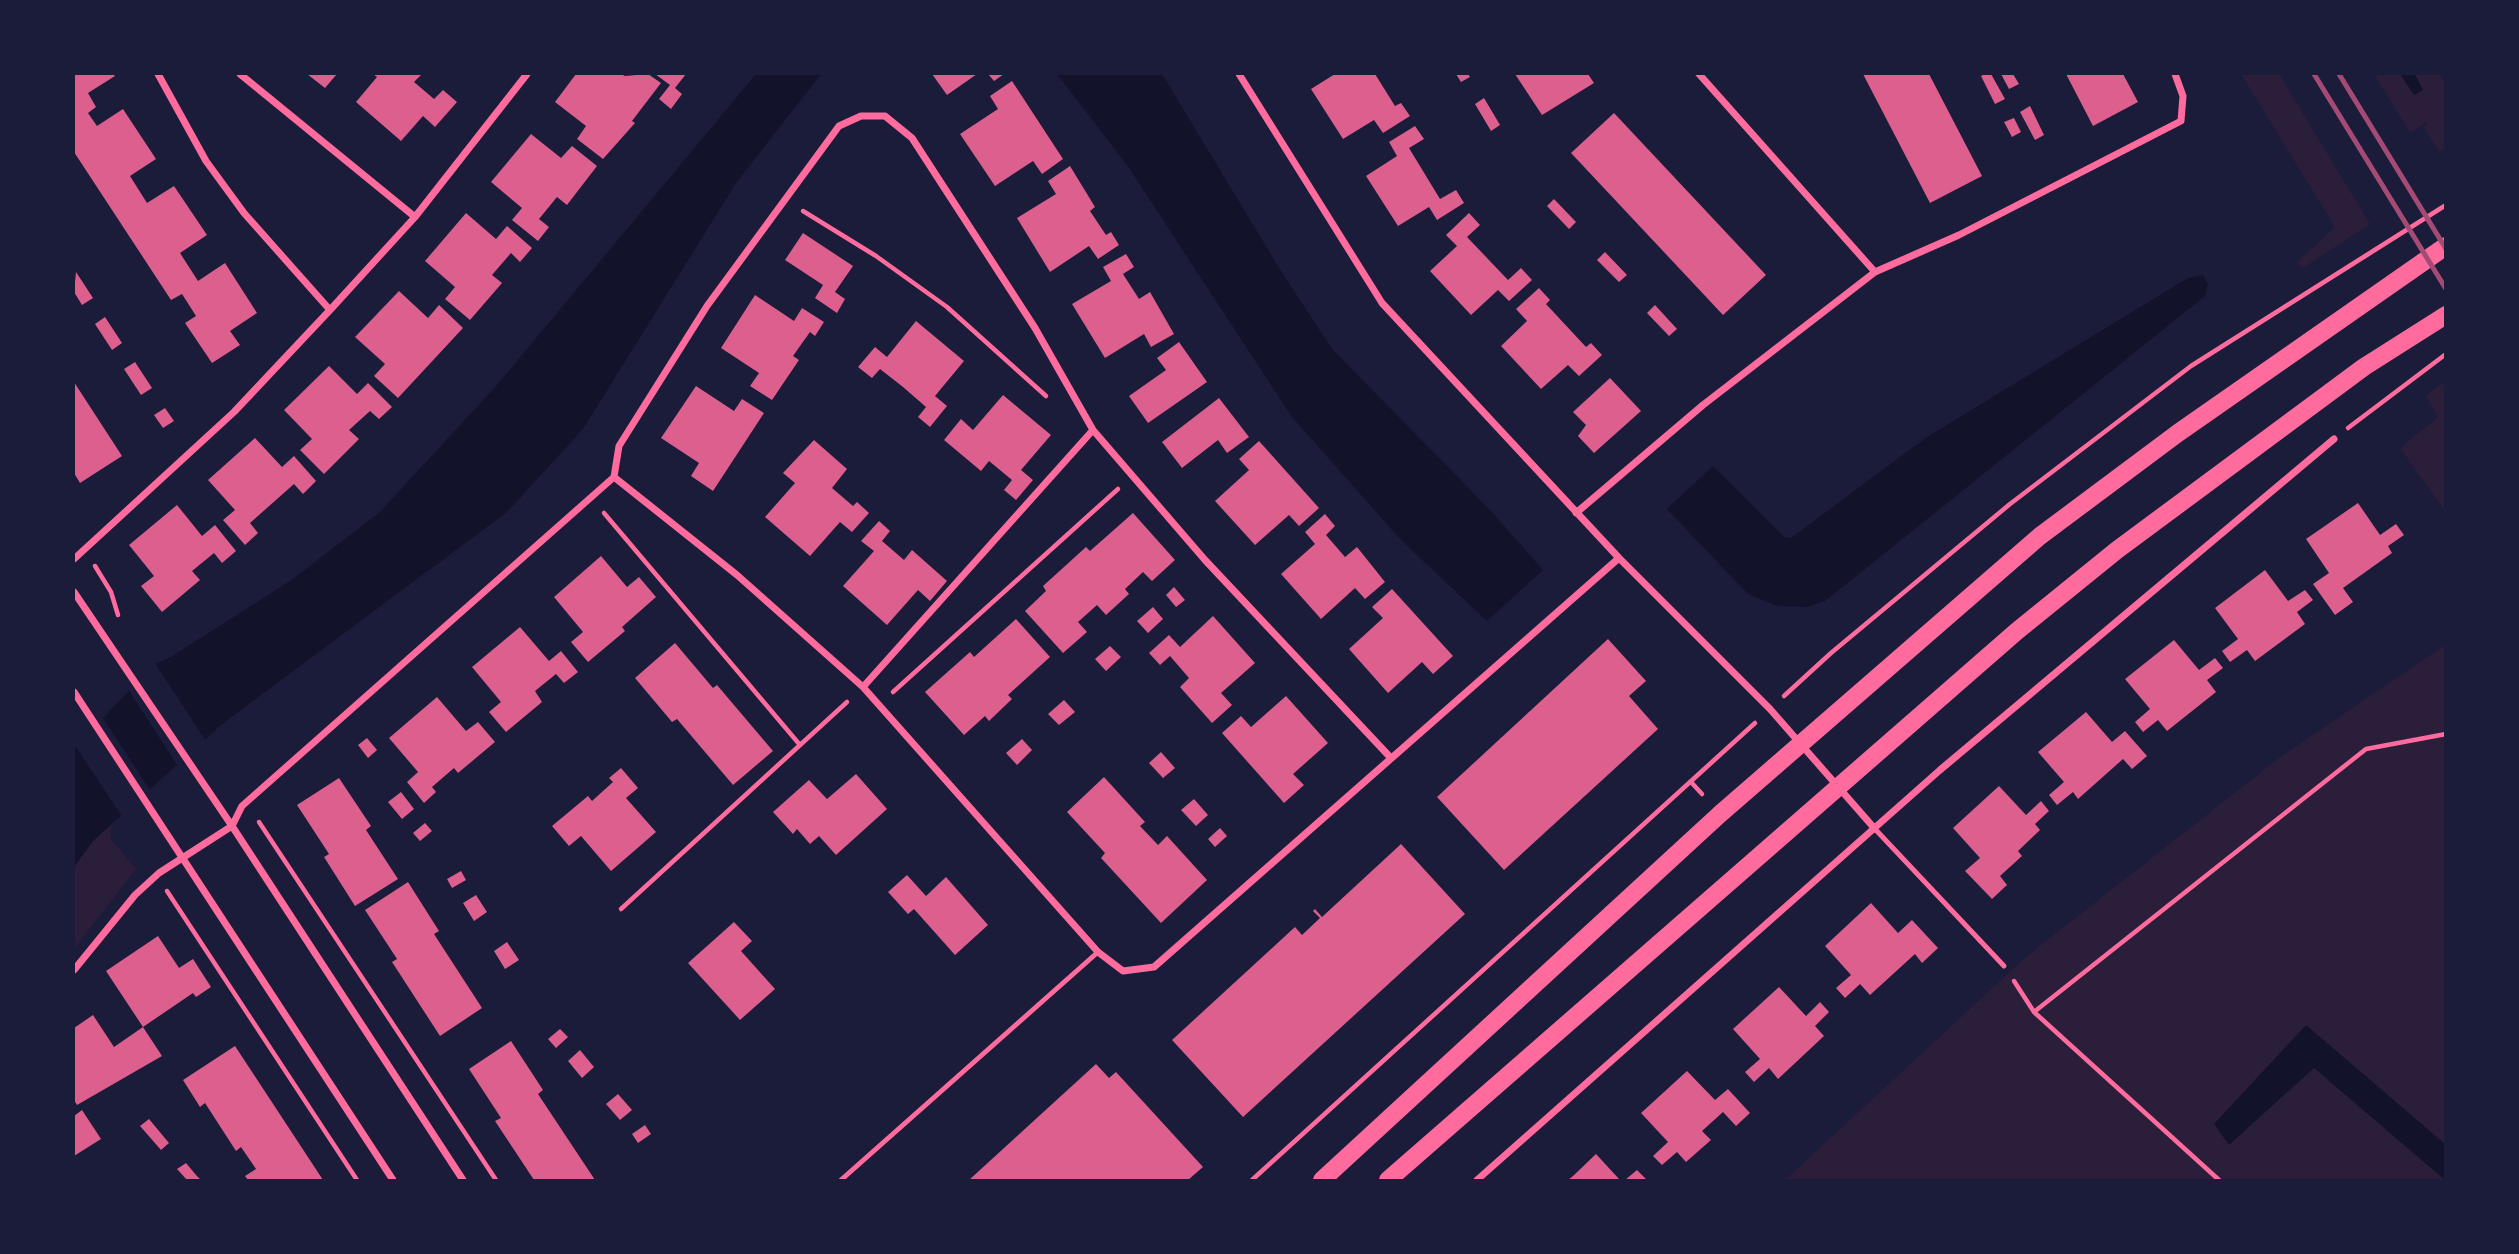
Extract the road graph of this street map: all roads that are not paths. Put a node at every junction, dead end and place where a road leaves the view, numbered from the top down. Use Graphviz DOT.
graph roads {
  1 [pos="158,74"];
  2 [pos="240,74"];
  3 [pos="527,74"];
  4 [pos="1239,74"];
  5 [pos="1699,74"];
  6 [pos="2175,74"];
  7 [pos="415,217"];
  8 [pos="2445,246"];
  9 [pos="1875,272"];
  10 [pos="330,310"];
  11 [pos="2445,314"];
  12 [pos="1093,430"];
  13 [pos="2334,439"];
  14 [pos="614,477"];
  15 [pos="1576,513"];
  16 [pos="1619,558"];
  17 [pos="74,559"];
  18 [pos="74,592"];
  19 [pos="863,687"];
  20 [pos="74,692"];
  21 [pos="1802,746"];
  22 [pos="1391,757"];
  23 [pos="1838,787"];
  24 [pos="232,827"];
  25 [pos="1875,830"];
  26 [pos="183,857"];
  27 [pos="1098,953"];
  28 [pos="2004,966"];
  29 [pos="74,970"];
  30 [pos="393,1181"];
  31 [pos="463,1181"];
  32 [pos="841,1181"];
  33 [pos="1322,1181"];
  34 [pos="1388,1181"];
  35 [pos="1477,1181"];
  1 -- 10 [label="street"];
  2 -- 7 [label="street"];
  3 -- 7 [label="street"];
  4 -- 15 [label="street"];
  5 -- 9 [label="street"];
  6 -- 9 [label="street"];
  7 -- 10 [label="street"];
  8 -- 21 [label="main road"];
  9 -- 15 [label="street"];
  10 -- 17 [label="street"];
  11 -- 23 [label="main road"];
  12 -- 14 [label="street"];
  12 -- 19 [label="street"];
  12 -- 22 [label="street"];
  13 -- 25 [label="street"];
  14 -- 19 [label="street"];
  14 -- 24 [label="street"];
  15 -- 16 [label="street"];
  16 -- 21 [label="street"];
  16 -- 22 [label="street"];
  18 -- 24 [label="street"];
  19 -- 27 [label="street"];
  20 -- 26 [label="street"];
  21 -- 23 [label="street"];
  21 -- 33 [label="main road"];
  22 -- 27 [label="street"];
  23 -- 25 [label="street"];
  23 -- 34 [label="main road"];
  24 -- 26 [label="street"];
  24 -- 31 [label="street"];
  25 -- 28 [label="lane"];
  25 -- 35 [label="street"];
  26 -- 29 [label="street"];
  26 -- 30 [label="street"];
  27 -- 32 [label="lane"];
}
